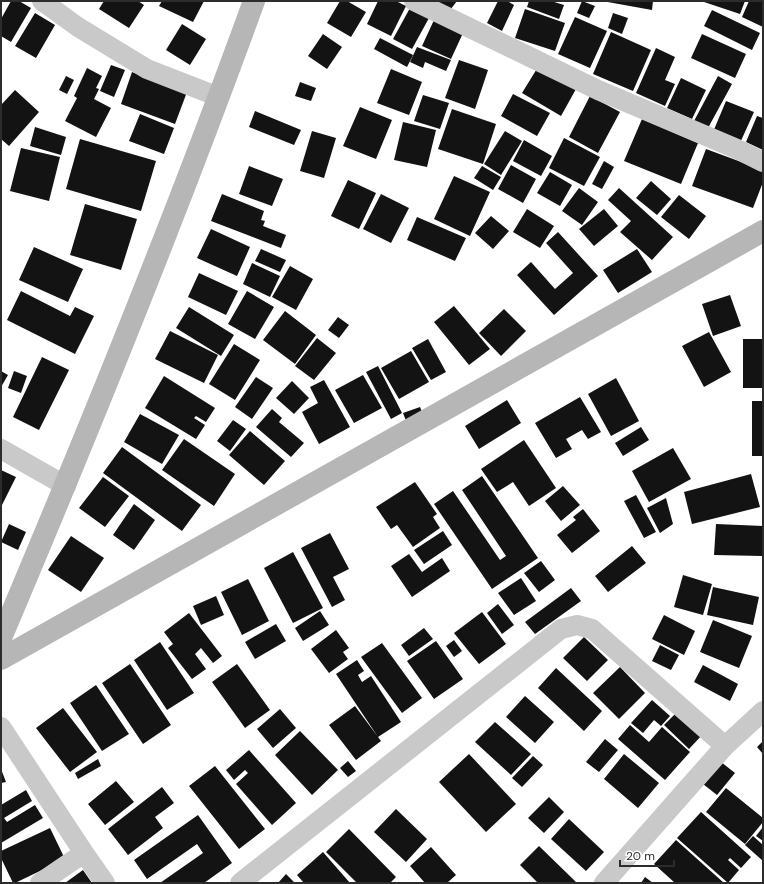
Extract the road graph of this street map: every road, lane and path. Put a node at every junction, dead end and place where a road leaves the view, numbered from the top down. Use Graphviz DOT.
graph roads {
  1 [pos="42,1"];
  2 [pos="254,1"];
  3 [pos="414,1"];
  4 [pos="219,97"];
  5 [pos="763,162"];
  6 [pos="763,231"];
  7 [pos="1,449"];
  8 [pos="66,486"];
  9 [pos="1,638"];
  10 [pos="1,659"];
  11 [pos="763,711"];
  12 [pos="1,727"];
  13 [pos="725,746"];
  14 [pos="84,853"];
  15 [pos="40,883"];
  16 [pos="105,883"];
  17 [pos="240,883"];
  18 [pos="604,883"];
  1 -- 4 [label="street"];
  2 -- 4 [label="main road"];
  3 -- 5 [label="street"];
  4 -- 8 [label="main road"];
  6 -- 10 [label="main road"];
  7 -- 8 [label="street"];
  8 -- 9 [label="main road"];
  11 -- 13 [label="street"];
  12 -- 14 [label="street"];
  13 -- 17 [label="street"];
  13 -- 18 [label="street"];
  14 -- 15 [label="street"];
  14 -- 16 [label="street"];
}
